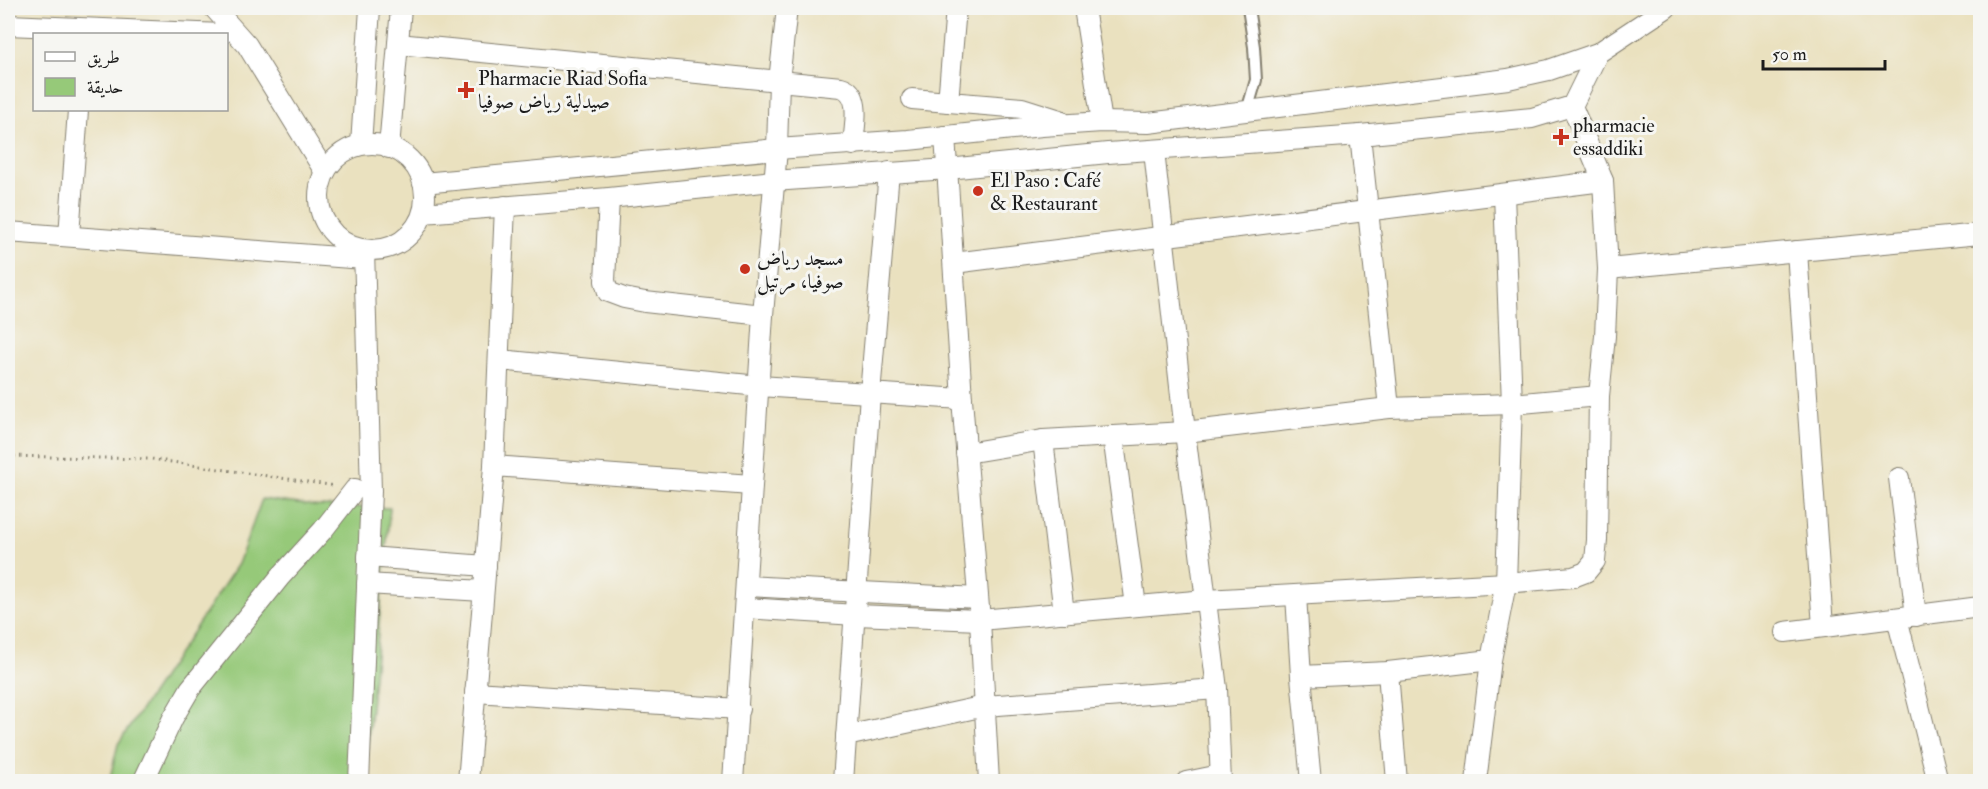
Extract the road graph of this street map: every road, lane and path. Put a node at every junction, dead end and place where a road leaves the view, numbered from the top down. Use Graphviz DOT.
graph roads {
  1 [pos="214,8"];
  2 [pos="370,8"];
  3 [pos="401,8"];
  4 [pos="787,8"];
  5 [pos="956,8"];
  6 [pos="1084,8"];
  7 [pos="1248,8"];
  8 [pos="1666,8"];
  9 [pos="8,25"];
  10 [pos="84,31"];
  11 [pos="156,33"];
  12 [pos="228,33"];
  13 [pos="229,35"];
  14 [pos="398,44"];
  15 [pos="1598,53"];
  16 [pos="779,81"];
  17 [pos="912,99"];
  18 [pos="948,102"];
  19 [pos="1572,106"];
  20 [pos="78,111"];
  21 [pos="1247,111"];
  22 [pos="1101,122"];
  23 [pos="1071,124"];
  24 [pos="1360,135"];
  25 [pos="945,136"];
  26 [pos="361,145"];
  27 [pos="853,145"];
  28 [pos="389,148"];
  29 [pos="777,149"];
  30 [pos="1154,151"];
  31 [pos="948,169"];
  32 [pos="324,172"];
  33 [pos="889,172"];
  34 [pos="773,181"];
  35 [pos="1603,181"];
  36 [pos="423,183"];
  37 [pos="1504,194"];
  38 [pos="609,198"];
  39 [pos="505,206"];
  40 [pos="1369,211"];
  41 [pos="423,213"];
  42 [pos="8,232"];
  43 [pos="1980,234"];
  44 [pos="69,236"];
  45 [pos="1162,237"];
  46 [pos="1797,251"];
  47 [pos="364,255"];
  48 [pos="954,263"];
  49 [pos="1608,269"];
  50 [pos="763,315"];
  51 [pos="500,360"];
  52 [pos="759,386"];
  53 [pos="870,394"];
  54 [pos="1599,396"];
  55 [pos="962,399"];
  56 [pos="1512,404"];
  57 [pos="1389,408"];
  58 [pos="1185,432"];
  59 [pos="1113,436"];
  60 [pos="1043,440"];
  61 [pos="966,453"];
  62 [pos="8,456"];
  63 [pos="494,466"];
  64 [pos="1899,478"];
  65 [pos="752,485"];
  66 [pos="355,489"];
  67 [pos="368,557"];
  68 [pos="486,566"];
  69 [pos="1506,583"];
  70 [pos="367,584"];
  71 [pos="747,586"];
  72 [pos="483,591"];
  73 [pos="857,592"];
  74 [pos="1296,595"];
  75 [pos="978,598"];
  76 [pos="1206,600"];
  77 [pos="1136,606"];
  78 [pos="1980,607"];
  79 [pos="746,608"];
  80 [pos="1064,613"];
  81 [pos="856,615"];
  82 [pos="1906,617"];
  83 [pos="980,620"];
  84 [pos="1823,627"];
  85 [pos="1785,632"];
  86 [pos="1491,660"];
  87 [pos="1388,672"];
  88 [pos="1300,676"];
  89 [pos="1217,689"];
  90 [pos="475,692"];
  91 [pos="985,706"];
  92 [pos="739,709"];
  93 [pos="846,736"];
  94 [pos="1221,778"];
  95 [pos="143,782"];
  96 [pos="359,782"];
  97 [pos="468,782"];
  98 [pos="733,782"];
  99 [pos="843,782"];
  100 [pos="989,782"];
  101 [pos="1186,782"];
  102 [pos="1311,782"];
  103 [pos="1397,782"];
  104 [pos="1476,782"];
  105 [pos="1938,782"];
  1 -- 12 [label="street"];
  2 -- 26 [label="street"];
  3 -- 14 [label="street"];
  4 -- 16 [label="street"];
  5 -- 18 [label="street"];
  6 -- 22 [label="street"];
  7 -- 21 [label="lane"];
  8 -- 15 [label="street"];
  9 -- 10 [label="street"];
  10 -- 11 [label="street"];
  13 -- 32 [label="street"];
  14 -- 16 [label="street"];
  14 -- 28 [label="street"];
  15 -- 19 [label="street"];
  15 -- 21 [label="street"];
  16 -- 27 [label="street"];
  16 -- 29 [label="street"];
  17 -- 18 [label="street"];
  18 -- 23 [label="street"];
  19 -- 24 [label="street"];
  19 -- 35 [label="street"];
  20 -- 44 [label="street"];
  21 -- 22 [label="street"];
  22 -- 23 [label="street"];
  23 -- 25 [label="street"];
  24 -- 30 [label="street"];
  24 -- 40 [label="street"];
  25 -- 27 [label="street"];
  25 -- 31 [label="street"];
  26 -- 28 [label="street"];
  26 -- 32 [label="street"];
  27 -- 29 [label="street"];
  28 -- 36 [label="street"];
  29 -- 34 [label="street"];
  29 -- 36 [label="street"];
  30 -- 31 [label="street"];
  30 -- 45 [label="street"];
  31 -- 33 [label="street"];
  31 -- 48 [label="street"];
  32 -- 47 [label="street"];
  33 -- 34 [label="street"];
  33 -- 53 [label="street"];
  34 -- 38 [label="street"];
  34 -- 50 [label="street"];
  35 -- 37 [label="street"];
  35 -- 49 [label="street"];
  36 -- 41 [label="street"];
  37 -- 40 [label="street"];
  37 -- 56 [label="street"];
  38 -- 39 [label="street"];
  38 -- 50 [label="street"];
  39 -- 41 [label="street"];
  39 -- 51 [label="street"];
  40 -- 45 [label="street"];
  40 -- 57 [label="street"];
  41 -- 47 [label="street"];
  42 -- 44 [label="street"];
  43 -- 46 [label="street"];
  44 -- 47 [label="street"];
  45 -- 48 [label="street"];
  45 -- 58 [label="street"];
  46 -- 49 [label="street"];
  46 -- 84 [label="street"];
  47 -- 67 [label="street"];
  48 -- 55 [label="street"];
  49 -- 54 [label="street"];
  50 -- 52 [label="street"];
  51 -- 52 [label="street"];
  51 -- 63 [label="street"];
  52 -- 53 [label="street"];
  52 -- 65 [label="street"];
  53 -- 55 [label="street"];
  53 -- 73 [label="street"];
  54 -- 56 [label="street"];
  54 -- 69 [label="street"];
  55 -- 61 [label="street"];
  56 -- 57 [label="street"];
  56 -- 69 [label="street"];
  57 -- 58 [label="street"];
  58 -- 59 [label="street"];
  58 -- 76 [label="street"];
  59 -- 60 [label="street"];
  59 -- 77 [label="street"];
  60 -- 61 [label="street"];
  60 -- 80 [label="street"];
  61 -- 75 [label="street"];
  62 -- 66 [label="path"];
  63 -- 65 [label="street"];
  63 -- 68 [label="street"];
  64 -- 82 [label="street"];
  65 -- 71 [label="street"];
  66 -- 95 [label="street"];
  67 -- 68 [label="street"];
  67 -- 70 [label="street"];
  68 -- 72 [label="street"];
  69 -- 74 [label="street"];
  69 -- 86 [label="street"];
  70 -- 72 [label="street"];
  70 -- 96 [label="street"];
  71 -- 73 [label="street"];
  71 -- 79 [label="street"];
  72 -- 90 [label="street"];
  73 -- 75 [label="street"];
  73 -- 81 [label="street"];
  74 -- 76 [label="street"];
  74 -- 88 [label="street"];
  75 -- 83 [label="street"];
  76 -- 77 [label="street"];
  76 -- 89 [label="street"];
  77 -- 80 [label="street"];
  78 -- 82 [label="street"];
  79 -- 81 [label="street"];
  79 -- 92 [label="street"];
  80 -- 83 [label="street"];
  81 -- 83 [label="street"];
  81 -- 93 [label="street"];
  82 -- 84 [label="street"];
  82 -- 105 [label="street"];
  83 -- 91 [label="street"];
  84 -- 85 [label="street"];
  86 -- 87 [label="street"];
  86 -- 104 [label="street"];
  87 -- 88 [label="street"];
  87 -- 103 [label="street"];
  88 -- 102 [label="street"];
  89 -- 91 [label="street"];
  89 -- 94 [label="street"];
  90 -- 92 [label="street"];
  90 -- 97 [label="street"];
  91 -- 93 [label="street"];
  91 -- 100 [label="street"];
  92 -- 98 [label="street"];
  93 -- 99 [label="street"];
  94 -- 101 [label="street"];
}
